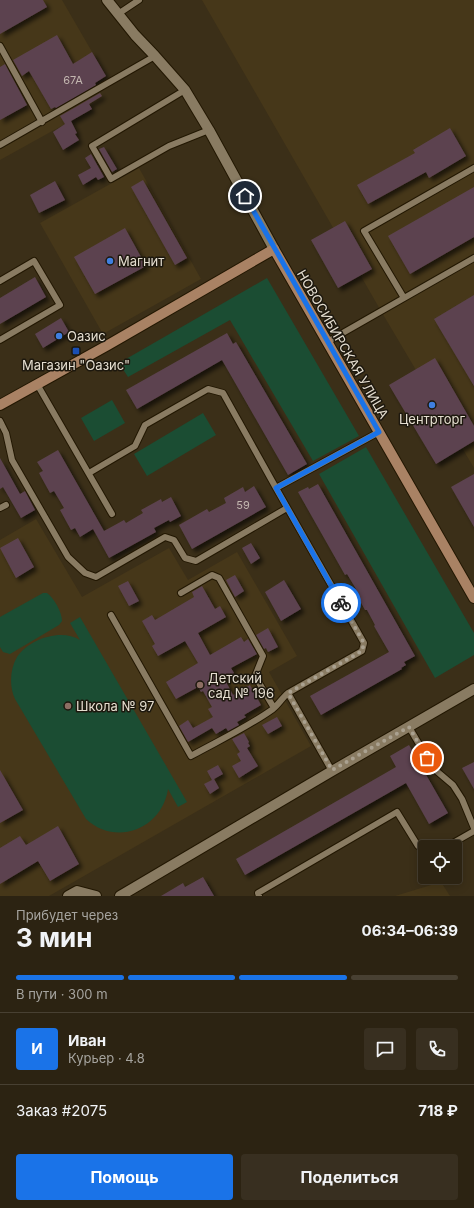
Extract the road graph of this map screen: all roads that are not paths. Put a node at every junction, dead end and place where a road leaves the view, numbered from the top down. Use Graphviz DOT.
graph roads {
  1 [pos="107,0"];
  2 [pos="139,0"];
  3 [pos="118,14"];
  4 [pos="0,46"];
  5 [pos="156,56"];
  6 [pos="185,90"];
  7 [pos="42,122"];
  8 [pos="209,130"];
  9 [pos="0,145"];
  10 [pos="474,168"];
  11 [pos="274,249"];
  12 [pos="474,258"];
  13 [pos="0,282"];
  14 [pos="404,298"];
  15 [pos="0,340"];
  16 [pos="327,342"];
  17 [pos="37,384"];
  18 [pos="0,405"];
  19 [pos="0,421"];
  20 [pos="379,432"];
  21 [pos="89,474"];
  22 [pos="276,488"];
  23 [pos="287,508"];
  24 [pos="112,514"];
  25 [pos="181,593"];
  26 [pos="474,598"];
  27 [pos="111,615"];
  28 [pos="474,689"];
  29 [pos="288,693"];
  30 [pos="274,708"];
  31 [pos="409,727"];
  32 [pos="332,770"];
  33 [pos="474,829"];
  34 [pos="457,840"];
  35 [pos="418,846"];
  36 [pos="68,896"];
  37 [pos="96,896"];
  38 [pos="120,896"];
  39 [pos="259,896"];
  1 -- 3 [label="street, НОВОСИБИРСКАЯ УЛИЦА"];
  2 -- 3 [label="lane"];
  3 -- 5 [label="street, НОВОСИБИРСКАЯ УЛИЦА"];
  4 -- 7 [label="lane"];
  5 -- 6 [label="street, НОВОСИБИРСКАЯ УЛИЦА"];
  5 -- 7 [label="lane"];
  6 -- 8 [label="street, НОВОСИБИРСКАЯ УЛИЦА"];
  6 -- 8 [label="lane"];
  7 -- 9 [label="lane"];
  8 -- 11 [label="street, НОВОСИБИРСКАЯ УЛИЦА"];
  10 -- 14 [label="lane"];
  11 -- 16 [label="street, НОВОСИБИРСКАЯ УЛИЦА"];
  11 -- 17 [label="street"];
  12 -- 14 [label="lane"];
  13 -- 15 [label="lane"];
  14 -- 16 [label="lane"];
  16 -- 20 [label="street, НОВОСИБИРСКАЯ УЛИЦА"];
  17 -- 18 [label="street"];
  17 -- 21 [label="lane"];
  19 -- 23 [label="lane"];
  20 -- 22 [label="lane"];
  20 -- 26 [label="street, НОВОСИБИРСКАЯ УЛИЦА"];
  21 -- 22 [label="lane"];
  21 -- 24 [label="lane"];
  22 -- 23 [label="lane"];
  23 -- 29 [label="lane"];
  25 -- 30 [label="lane"];
  27 -- 30 [label="lane"];
  28 -- 31 [label="street"];
  29 -- 30 [label="lane"];
  29 -- 32 [label="lane"];
  31 -- 32 [label="street"];
  31 -- 33 [label="lane"];
  32 -- 38 [label="street"];
  33 -- 34 [label="lane"];
  35 -- 39 [label="lane"];
  36 -- 37 [label="street"];
}
